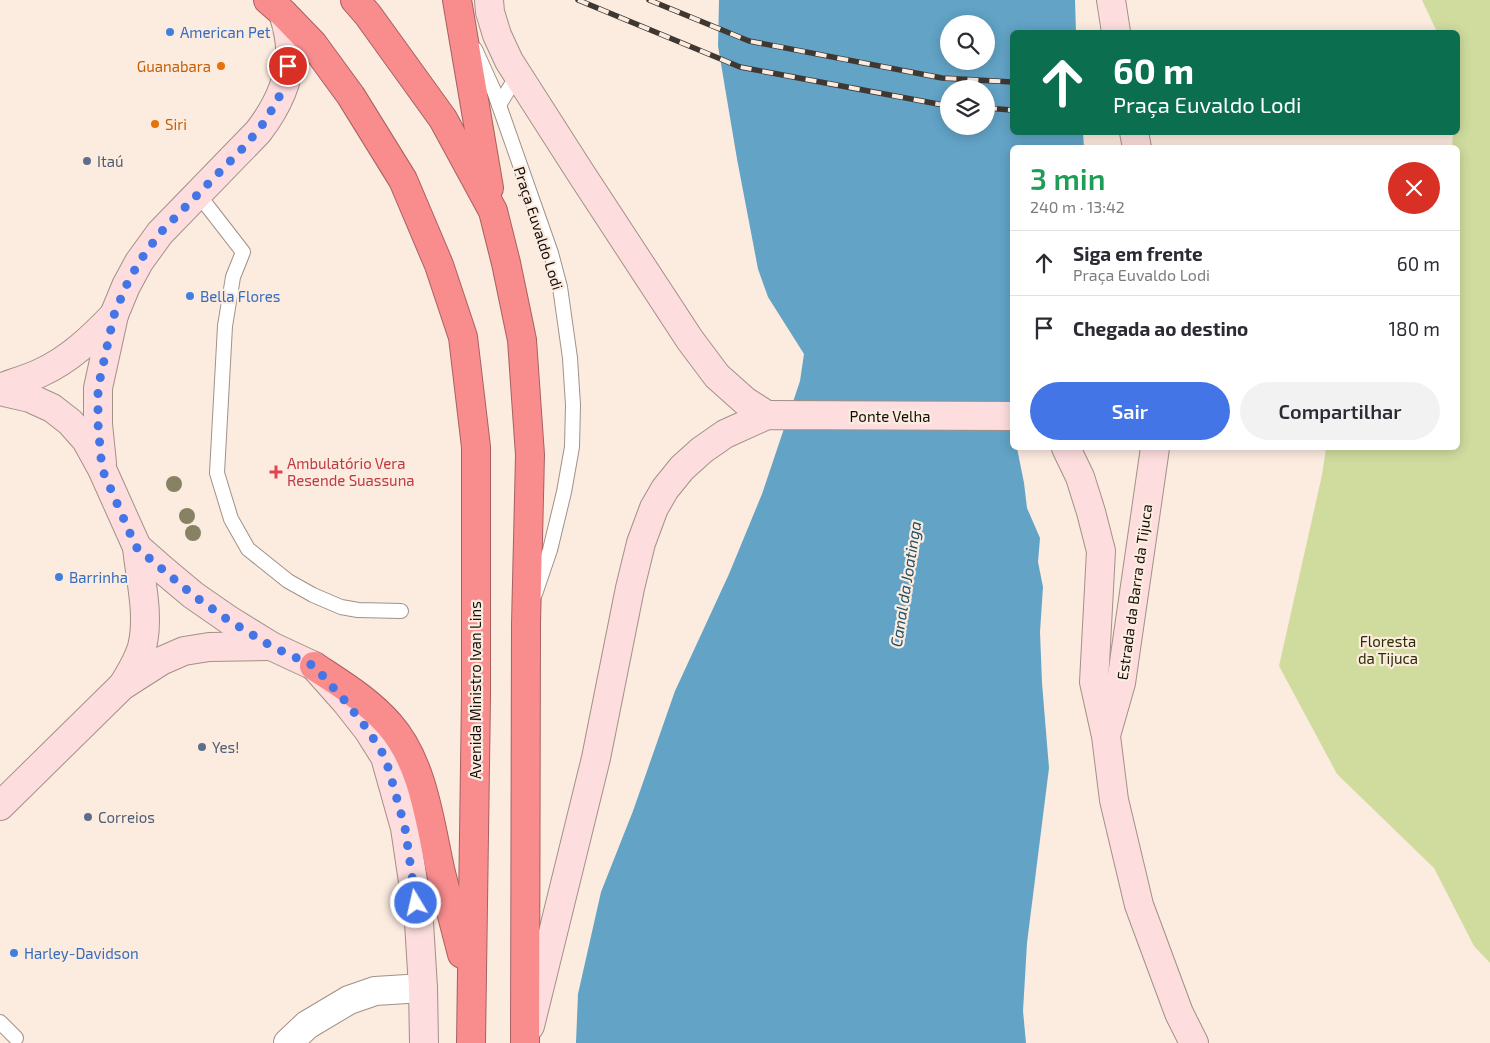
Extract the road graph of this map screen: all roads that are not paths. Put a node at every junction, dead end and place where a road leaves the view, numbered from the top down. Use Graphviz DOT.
graph roads {
  1 [pos="355,0"];
  2 [pos="489,0"];
  3 [pos="1112,0"];
  4 [pos="275,6"];
  5 [pos="458,8"];
  6 [pos="1116,30"];
  7 [pos="518,74"];
  8 [pos="499,105"];
  9 [pos="198,194"];
  10 [pos="493,211"];
  11 [pos="114,315"];
  12 [pos="0,389"];
  13 [pos="775,415"];
  14 [pos="1010,416"];
  15 [pos="1067,450"];
  16 [pos="1155,450"];
  17 [pos="102,469"];
  18 [pos="136,547"];
  19 [pos="400,611"];
  20 [pos="526,624"];
  21 [pos="271,646"];
  22 [pos="314,666"];
  23 [pos="122,686"];
  24 [pos="1106,736"];
  25 [pos="0,806"];
  26 [pos="471,986"];
  27 [pos="423,988"];
  28 [pos="0,1022"];
  29 [pos="16,1038"];
  30 [pos="288,1043"];
  31 [pos="424,1043"];
  32 [pos="471,1043"];
  33 [pos="525,1043"];
  34 [pos="1194,1043"];
  1 -- 10 [label="highway"];
  2 -- 7 [label="main road"];
  3 -- 6 [label="main road"];
  4 -- 9 [label="main road"];
  4 -- 26 [label="highway, Avenida Ministro Ivan Lins"];
  5 -- 8 [label="lane, Praça Euvaldo Lodi"];
  5 -- 10 [label="highway"];
  7 -- 8 [label="lane"];
  7 -- 13 [label="main road"];
  8 -- 20 [label="lane, Praça Euvaldo Lodi"];
  9 -- 11 [label="main road"];
  9 -- 19 [label="lane"];
  10 -- 20 [label="highway"];
  11 -- 12 [label="main road"];
  11 -- 17 [label="main road"];
  12 -- 17 [label="main road"];
  13 -- 14 [label="main road, Ponte Velha"];
  13 -- 33 [label="main road"];
  15 -- 24 [label="main road, Estrada da Barra da Tijuca"];
  16 -- 24 [label="main road, Estrada da Barra da Tijuca"];
  17 -- 18 [label="main road"];
  18 -- 21 [label="main road"];
  18 -- 23 [label="main road"];
  20 -- 33 [label="highway"];
  21 -- 22 [label="main road"];
  21 -- 23 [label="main road"];
  22 -- 26 [label="highway"];
  22 -- 27 [label="main road"];
  23 -- 25 [label="main road"];
  24 -- 34 [label="main road, Estrada da Barra da Tijuca"];
  26 -- 32 [label="highway, Avenida Ministro Ivan Lins"];
  27 -- 30 [label="street"];
  27 -- 31 [label="main road"];
  28 -- 29 [label="lane"];
}
